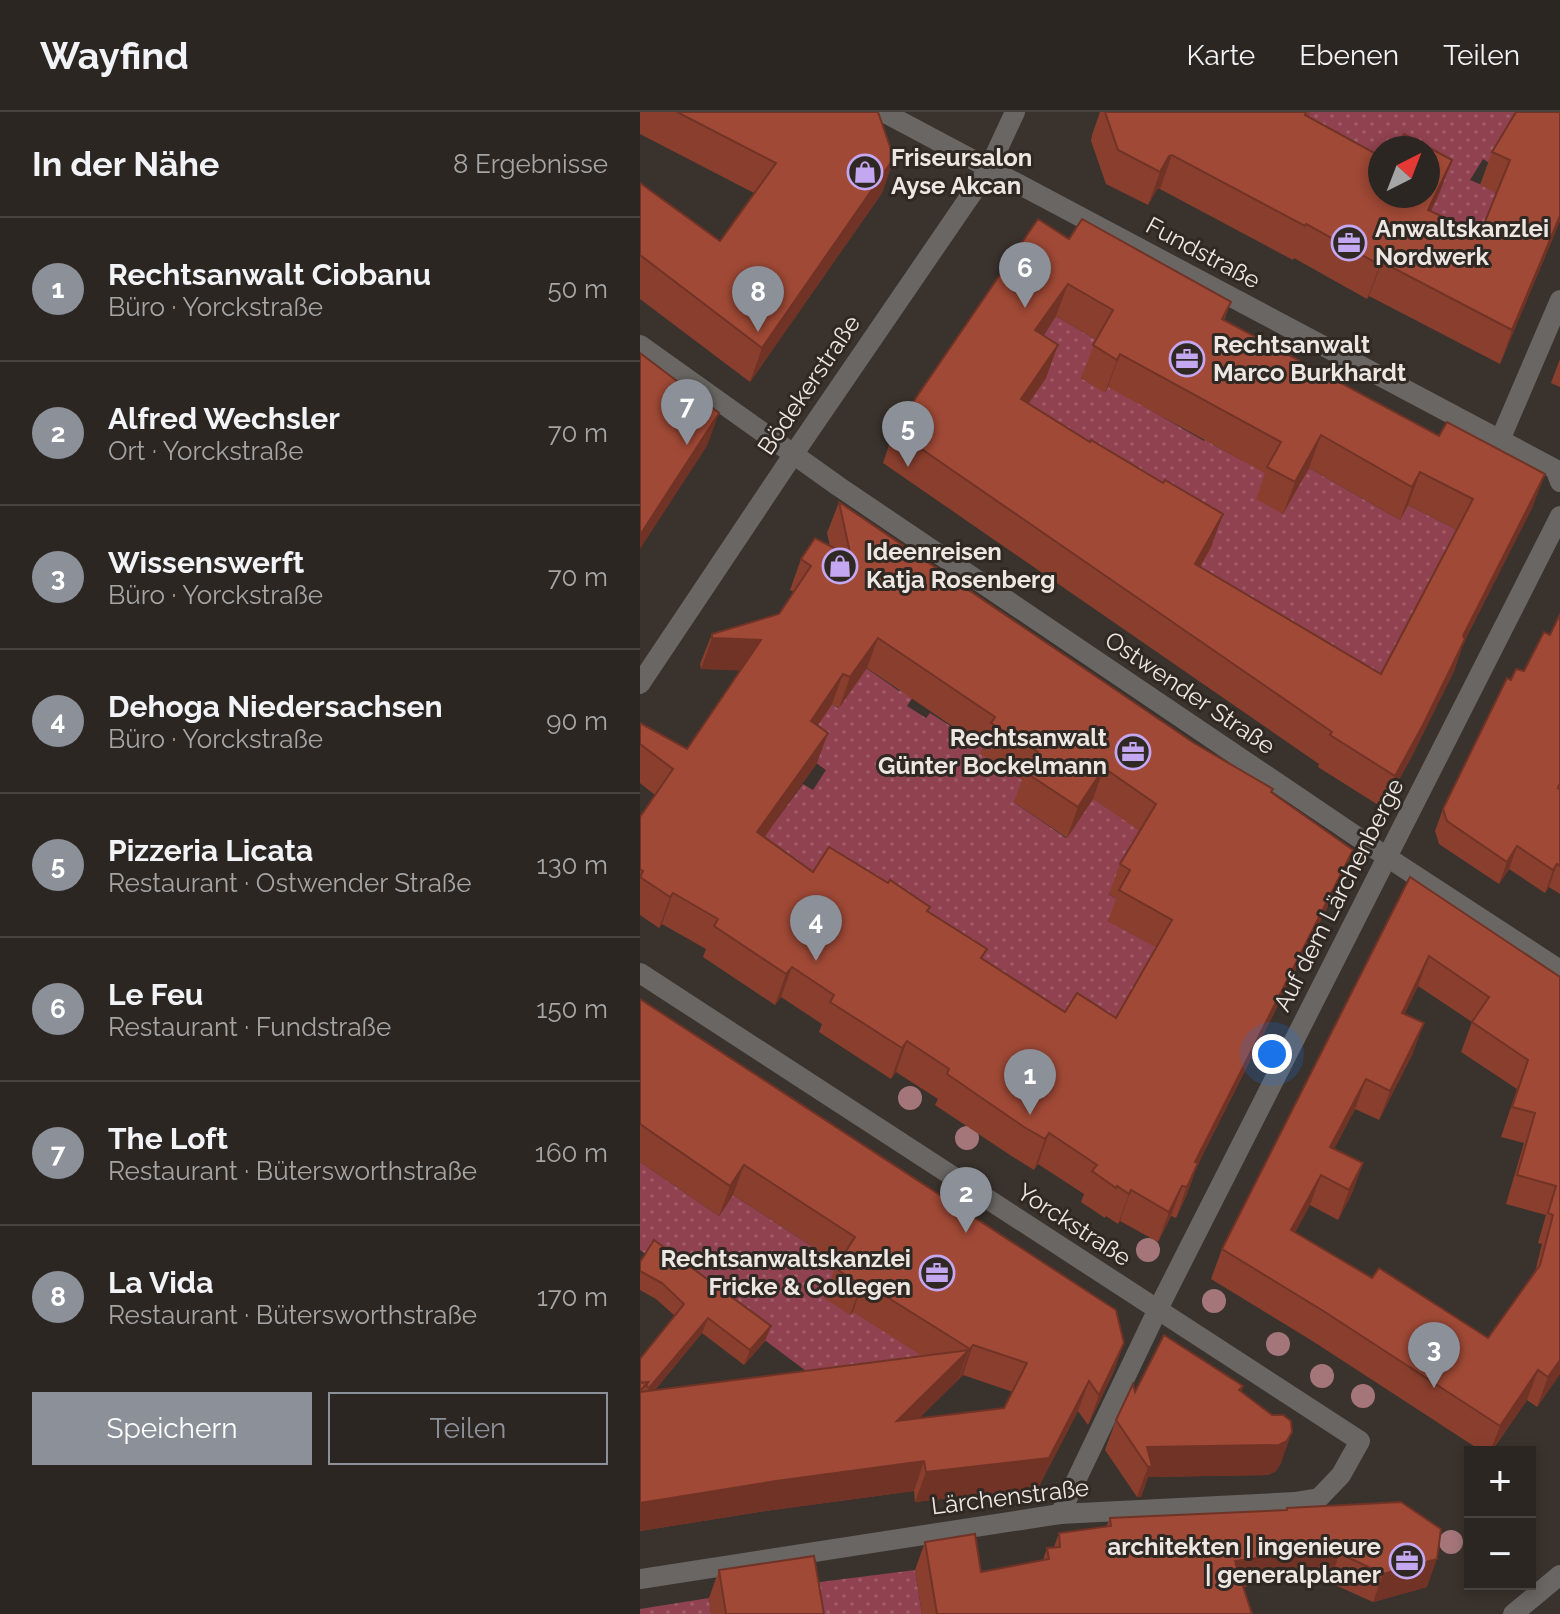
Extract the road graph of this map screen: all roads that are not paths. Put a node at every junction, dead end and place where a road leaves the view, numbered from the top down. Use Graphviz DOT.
graph roads {
  1 [pos="883,112"];
  2 [pos="1015,112"];
  3 [pos="988,170"];
  4 [pos="1560,300"];
  5 [pos="640,345"];
  6 [pos="1500,440"];
  7 [pos="793,455"];
  8 [pos="1560,482"];
  9 [pos="1560,516"];
  10 [pos="640,684"];
  11 [pos="1387,857"];
  12 [pos="1560,970"];
  13 [pos="640,973"];
  14 [pos="1157,1311"];
  15 [pos="1360,1441"];
  16 [pos="1060,1514"];
  17 [pos="1560,1575"];
  18 [pos="640,1579"];
  19 [pos="1513,1614"];
  1 -- 3 [label="street, Fundstraße"];
  2 -- 3 [label="street, Bödekerstraße"];
  3 -- 6 [label="street, Fundstraße"];
  3 -- 7 [label="street, Bödekerstraße"];
  4 -- 6 [label="street"];
  5 -- 7 [label="street, Ostwender Straße"];
  6 -- 8 [label="street"];
  7 -- 10 [label="street, Bödekerstraße"];
  7 -- 11 [label="street, Ostwender Straße"];
  9 -- 11 [label="street, Auf dem Lärchenberge"];
  11 -- 12 [label="street, Ostwender Straße"];
  11 -- 14 [label="street, Auf dem Lärchenberge"];
  13 -- 14 [label="street, Yorckstraße"];
  14 -- 15 [label="street, Yorckstraße"];
  14 -- 16 [label="street, Auf dem Lärchenberge"];
  15 -- 16 [label="street, Lärchenstraße"];
  16 -- 18 [label="street, Lärchenstraße"];
  17 -- 19 [label="street"];
}
